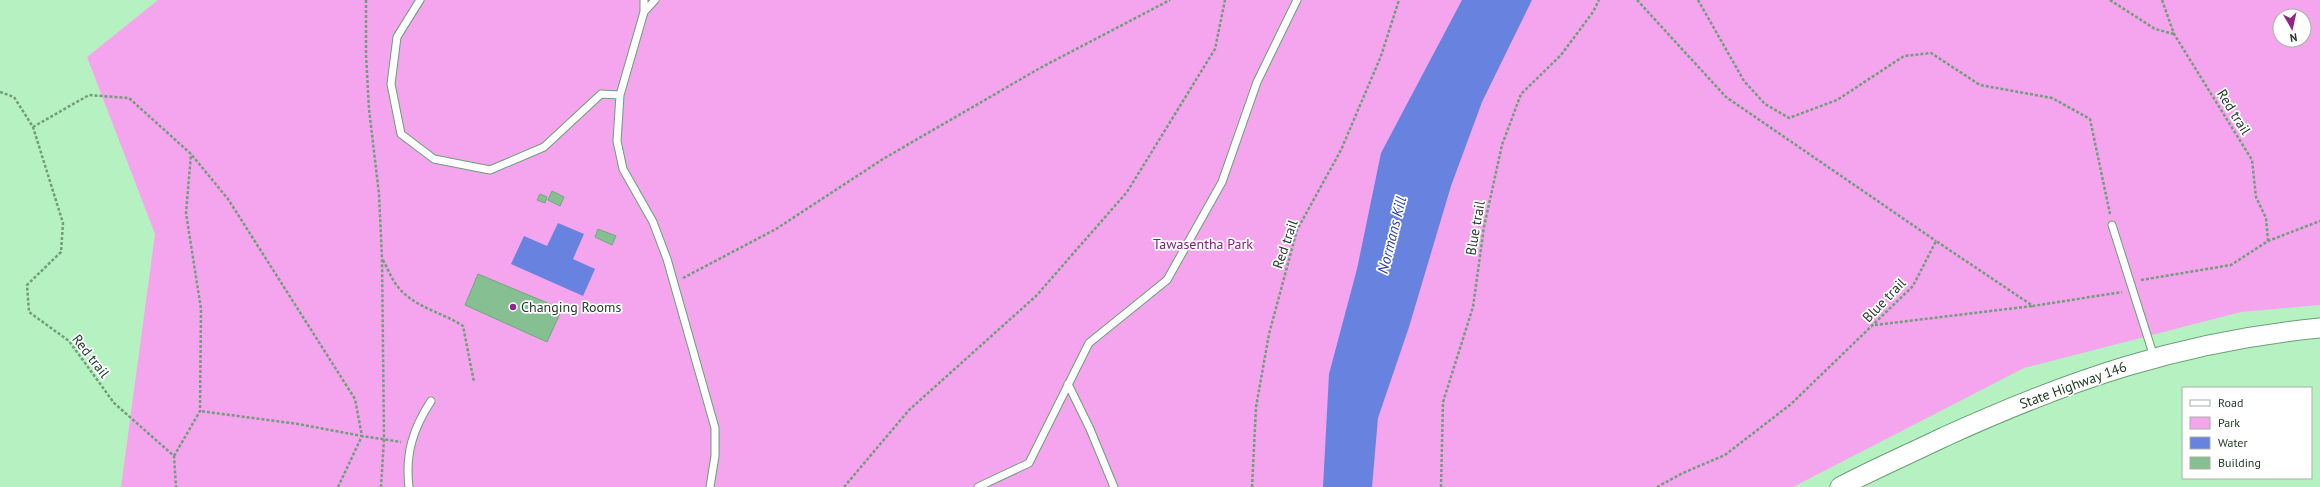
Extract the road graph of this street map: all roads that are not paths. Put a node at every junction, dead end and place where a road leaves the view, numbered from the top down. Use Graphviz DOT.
graph roads {
  1 [pos="420,0"];
  2 [pos="644,0"];
  3 [pos="654,0"];
  4 [pos="1297,0"];
  5 [pos="644,12"];
  6 [pos="620,95"];
  7 [pos="2112,225"];
  8 [pos="2320,328"];
  9 [pos="2154,357"];
  10 [pos="1068,384"];
  11 [pos="432,401"];
  12 [pos="410,487"];
  13 [pos="710,487"];
  14 [pos="978,487"];
  15 [pos="1114,487"];
  16 [pos="1840,487"];
  1 -- 6 [label="lane"];
  2 -- 5 [label="lane"];
  3 -- 5 [label="lane"];
  4 -- 10 [label="lane"];
  5 -- 6 [label="lane"];
  6 -- 13 [label="lane"];
  7 -- 9 [label="lane"];
  8 -- 9 [label="main road, State Highway 146"];
  9 -- 16 [label="main road, State Highway 146"];
  10 -- 14 [label="lane"];
  10 -- 15 [label="lane"];
  11 -- 12 [label="lane"];
}
